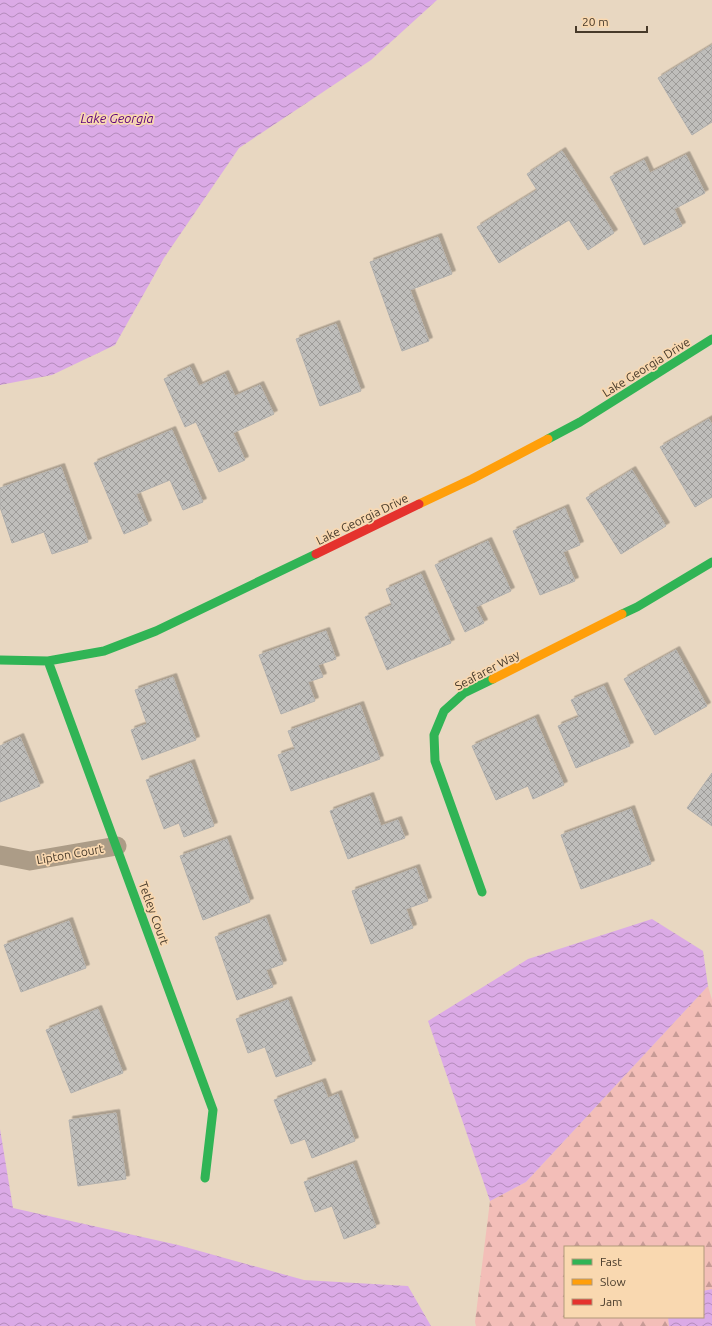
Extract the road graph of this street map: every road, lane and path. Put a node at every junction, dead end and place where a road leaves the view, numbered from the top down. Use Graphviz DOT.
graph roads {
  1 [pos="711,343"];
  2 [pos="712,562"];
  3 [pos="0,660"];
  4 [pos="48,661"];
  5 [pos="117,846"];
  6 [pos="0,855"];
  7 [pos="482,892"];
  8 [pos="205,1178"];
  1 -- 4 [label="street, Lake Georgia Drive"];
  2 -- 7 [label="street, Seafarer Way"];
  3 -- 4 [label="street, Lake Georgia Drive"];
  4 -- 5 [label="street, Tetley Court"];
  5 -- 6 [label="street, Lipton Court"];
  5 -- 8 [label="street, Tetley Court"];
}
